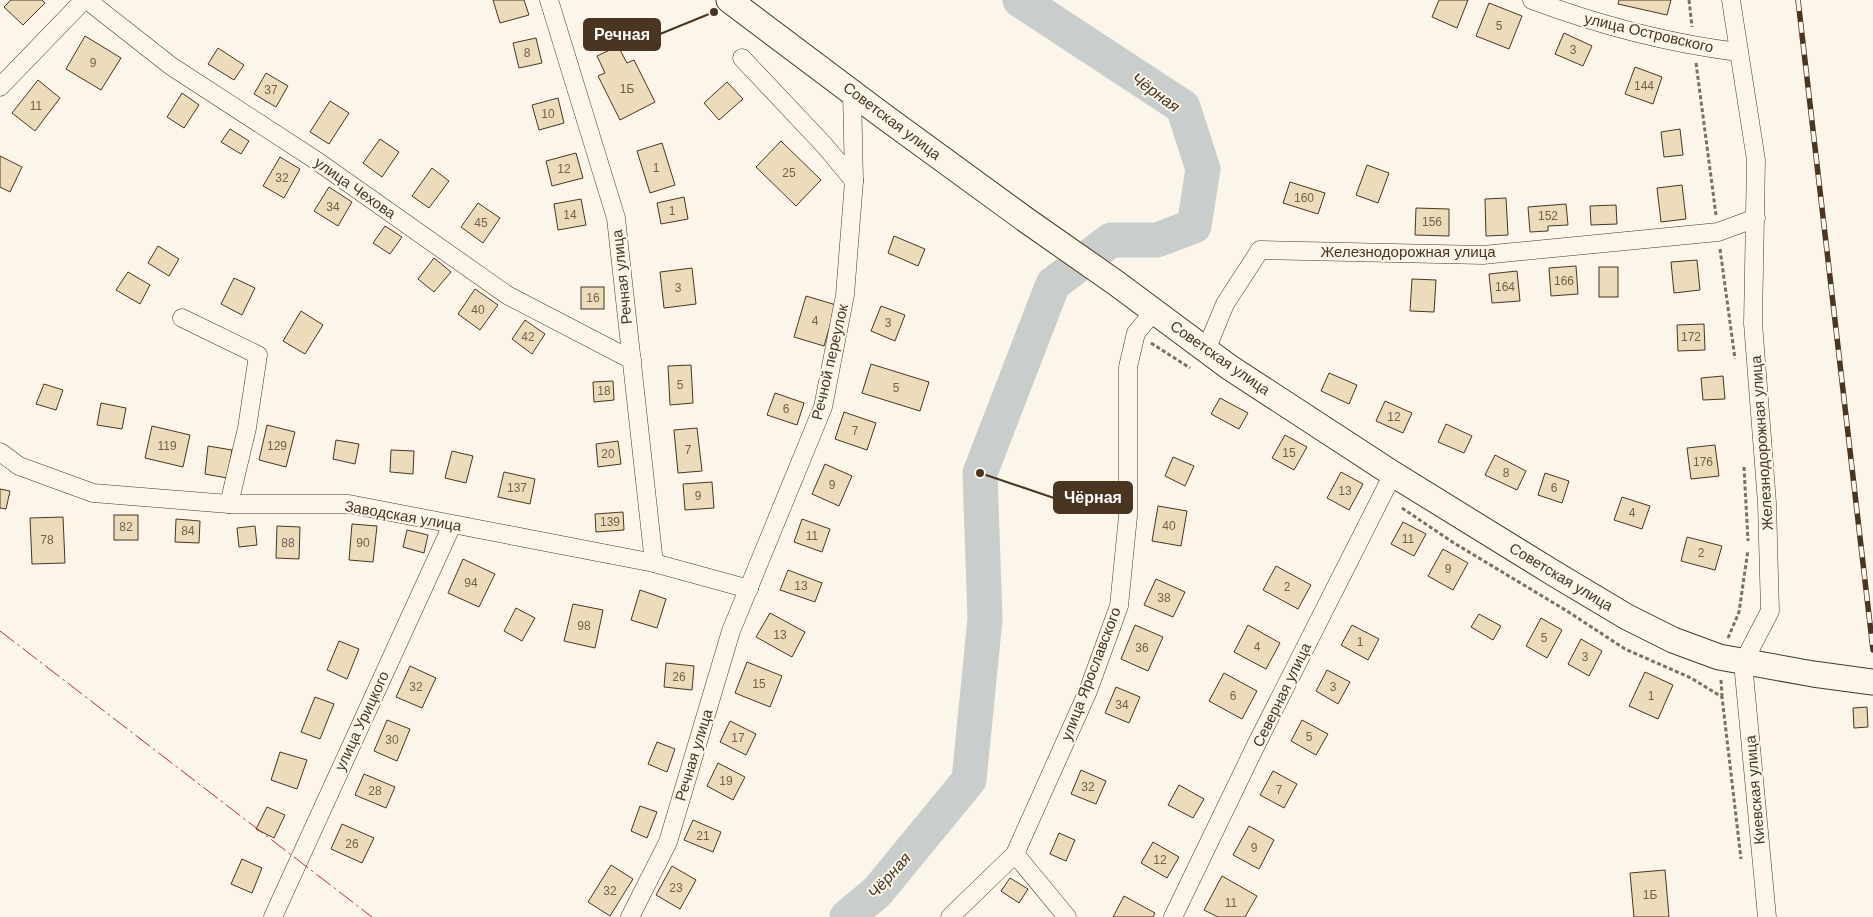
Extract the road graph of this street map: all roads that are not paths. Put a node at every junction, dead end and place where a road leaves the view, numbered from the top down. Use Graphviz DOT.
graph roads {
  1 [pos="549,0"];
  2 [pos="729,0"];
  3 [pos="1532,0"];
  4 [pos="1731,0"];
  5 [pos="80,2"];
  6 [pos="1738,52"];
  7 [pos="742,58"];
  8 [pos="0,87"];
  9 [pos="852,92"];
  10 [pos="854,181"];
  11 [pos="1756,218"];
  12 [pos="1154,311"];
  13 [pos="182,318"];
  14 [pos="632,360"];
  15 [pos="1199,360"];
  16 [pos="0,452"];
  17 [pos="1387,484"];
  18 [pos="230,504"];
  19 [pos="452,524"];
  20 [pos="654,563"];
  21 [pos="749,589"];
  22 [pos="1743,663"];
  23 [pos="1873,682"];
  24 [pos="1015,854"];
  25 [pos="273,917"];
  26 [pos="630,917"];
  27 [pos="950,917"];
  28 [pos="1067,917"];
  29 [pos="1173,917"];
  30 [pos="1767,917"];
  1 -- 14 [label="street, Речная улица"];
  2 -- 9 [label="main road, Советская улица"];
  3 -- 6 [label="street, улица Островского"];
  4 -- 6 [label="street, Железнодорожная улица"];
  5 -- 8 [label="street"];
  5 -- 14 [label="street, улица Чехова"];
  6 -- 11 [label="street, Железнодорожная улица"];
  7 -- 10 [label="street"];
  9 -- 10 [label="street, Речной переулок"];
  9 -- 12 [label="main road, Советская улица"];
  10 -- 21 [label="street, Речной переулок"];
  11 -- 15 [label="street, Железнодорожная улица"];
  11 -- 22 [label="street, Железнодорожная улица"];
  12 -- 15 [label="main road, Советская улица"];
  12 -- 24 [label="street, улица Ярославского"];
  13 -- 18 [label="street"];
  14 -- 20 [label="street, Речная улица"];
  15 -- 17 [label="main road, Советская улица"];
  16 -- 18 [label="street, Заводская улица"];
  17 -- 22 [label="main road, Советская улица"];
  17 -- 29 [label="street, Северная улица"];
  18 -- 19 [label="street, Заводская улица"];
  19 -- 20 [label="street, Заводская улица"];
  19 -- 25 [label="street, улица Урицкого"];
  20 -- 21 [label="street, Заводская улица"];
  21 -- 26 [label="street, Речная улица"];
  22 -- 23 [label="main road, Советская улица"];
  22 -- 30 [label="street, Киевская улица"];
  24 -- 27 [label="street, улица Ярославского"];
  24 -- 28 [label="street"];
}
